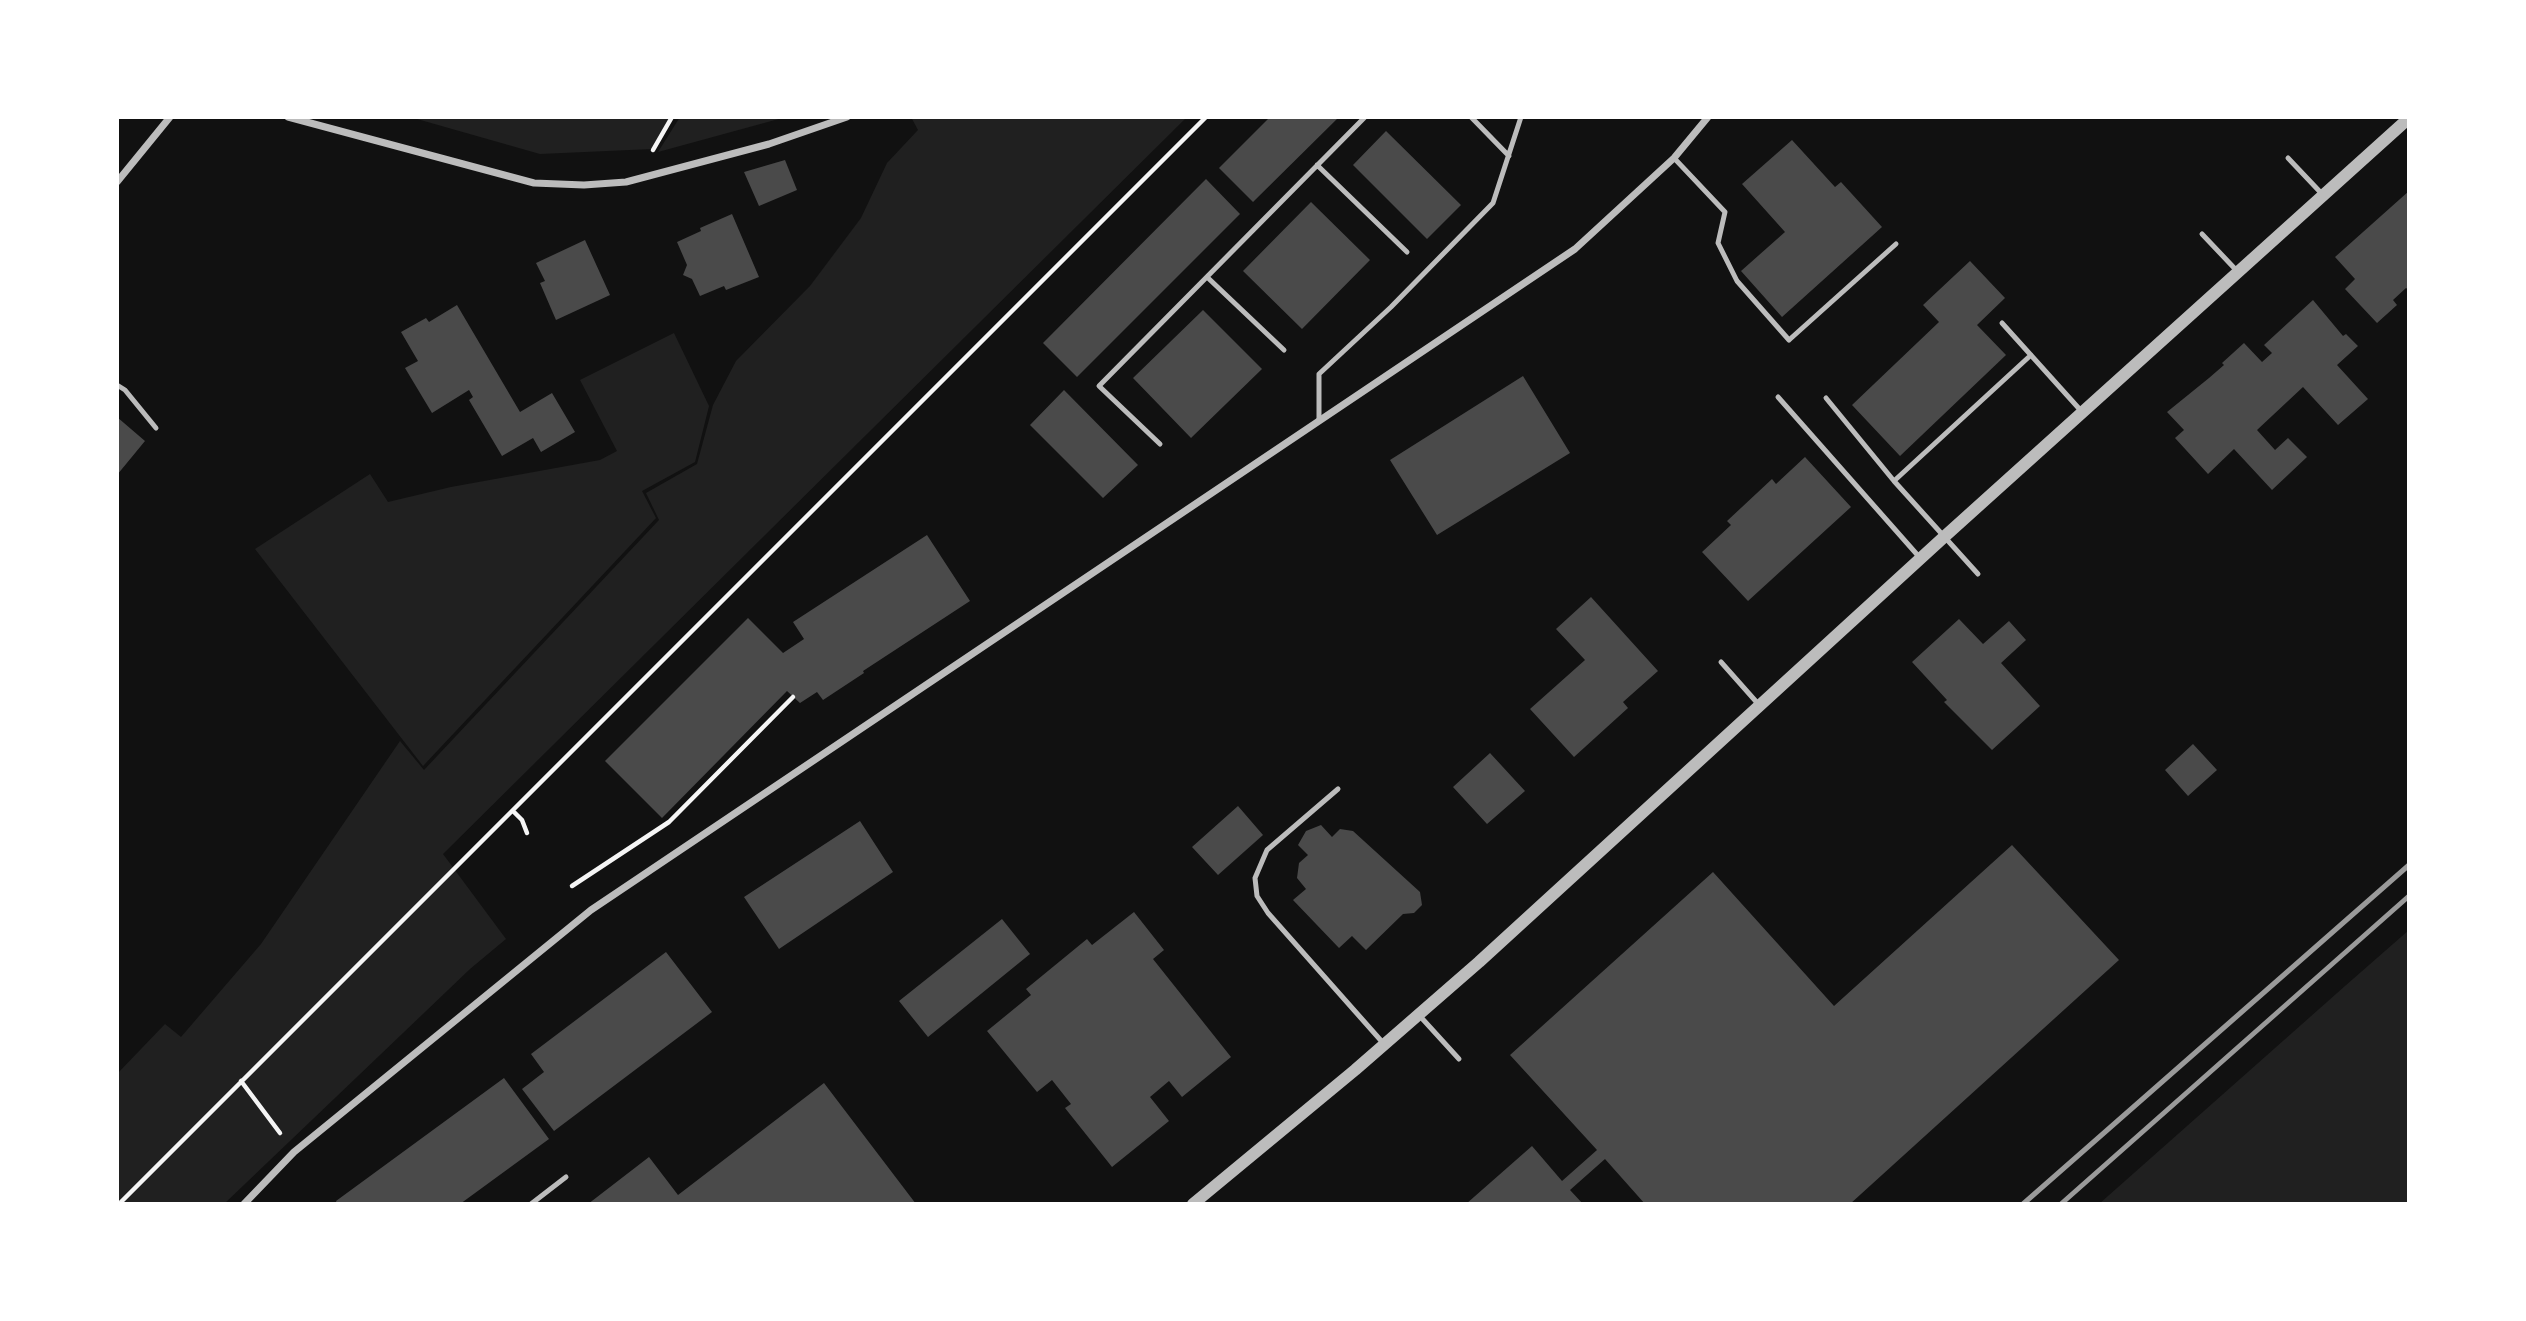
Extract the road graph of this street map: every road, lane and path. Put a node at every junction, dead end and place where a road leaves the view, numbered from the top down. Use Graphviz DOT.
graph roads {
  1 [pos="170,117"];
  2 [pos="288,117"];
  3 [pos="847,117"];
  4 [pos="1206,117"];
  5 [pos="1365,117"];
  6 [pos="1471,117"];
  7 [pos="1521,117"];
  8 [pos="1708,117"];
  9 [pos="2409,118"];
  10 [pos="1509,156"];
  11 [pos="2288,158"];
  12 [pos="1674,159"];
  13 [pos="1317,165"];
  14 [pos="117,182"];
  15 [pos="2323,195"];
  16 [pos="2202,234"];
  17 [pos="1896,244"];
  18 [pos="1407,252"];
  19 [pos="2238,272"];
  20 [pos="1207,276"];
  21 [pos="2002,323"];
  22 [pos="1283,351"];
  23 [pos="2031,355"];
  24 [pos="117,385"];
  25 [pos="1778,397"];
  26 [pos="1826,398"];
  27 [pos="2083,413"];
  28 [pos="1319,419"];
  29 [pos="156,428"];
  30 [pos="1160,444"];
  31 [pos="1894,481"];
  32 [pos="1944,537"];
  33 [pos="1921,559"];
  34 [pos="1978,574"];
  35 [pos="1721,662"];
  36 [pos="793,697"];
  37 [pos="1760,706"];
  38 [pos="1338,789"];
  39 [pos="513,811"];
  40 [pos="527,833"];
  41 [pos="572,886"];
  42 [pos="1418,1014"];
  43 [pos="1384,1044"];
  44 [pos="1460,1059"];
  45 [pos="241,1081"];
  46 [pos="294,1152"];
  47 [pos="566,1177"];
  48 [pos="118,1204"];
  49 [pos="244,1204"];
  50 [pos="531,1204"];
  51 [pos="1193,1204"];
  1 -- 14 [label="street"];
  2 -- 3 [label="street"];
  4 -- 39 [label="path"];
  5 -- 13 [label="lane"];
  6 -- 10 [label="lane"];
  7 -- 10 [label="lane"];
  8 -- 12 [label="street"];
  9 -- 15 [label="street"];
  10 -- 28 [label="lane"];
  11 -- 15 [label="lane"];
  12 -- 17 [label="lane"];
  12 -- 28 [label="street"];
  13 -- 18 [label="lane"];
  13 -- 20 [label="lane"];
  15 -- 19 [label="street"];
  16 -- 19 [label="lane"];
  19 -- 27 [label="street"];
  20 -- 22 [label="lane"];
  20 -- 30 [label="lane"];
  21 -- 23 [label="lane"];
  23 -- 27 [label="lane"];
  23 -- 31 [label="lane"];
  24 -- 29 [label="lane"];
  25 -- 33 [label="lane"];
  26 -- 31 [label="lane"];
  27 -- 32 [label="street"];
  28 -- 46 [label="street"];
  31 -- 32 [label="lane"];
  32 -- 33 [label="street"];
  32 -- 34 [label="lane"];
  33 -- 37 [label="street"];
  35 -- 37 [label="lane"];
  36 -- 41 [label="path"];
  37 -- 42 [label="street"];
  38 -- 43 [label="lane"];
  39 -- 40 [label="path"];
  39 -- 45 [label="path"];
  42 -- 43 [label="street"];
  42 -- 44 [label="lane"];
  43 -- 51 [label="street"];
  45 -- 46 [label="path"];
  45 -- 48 [label="path"];
  46 -- 49 [label="street"];
  47 -- 50 [label="lane"];
}
